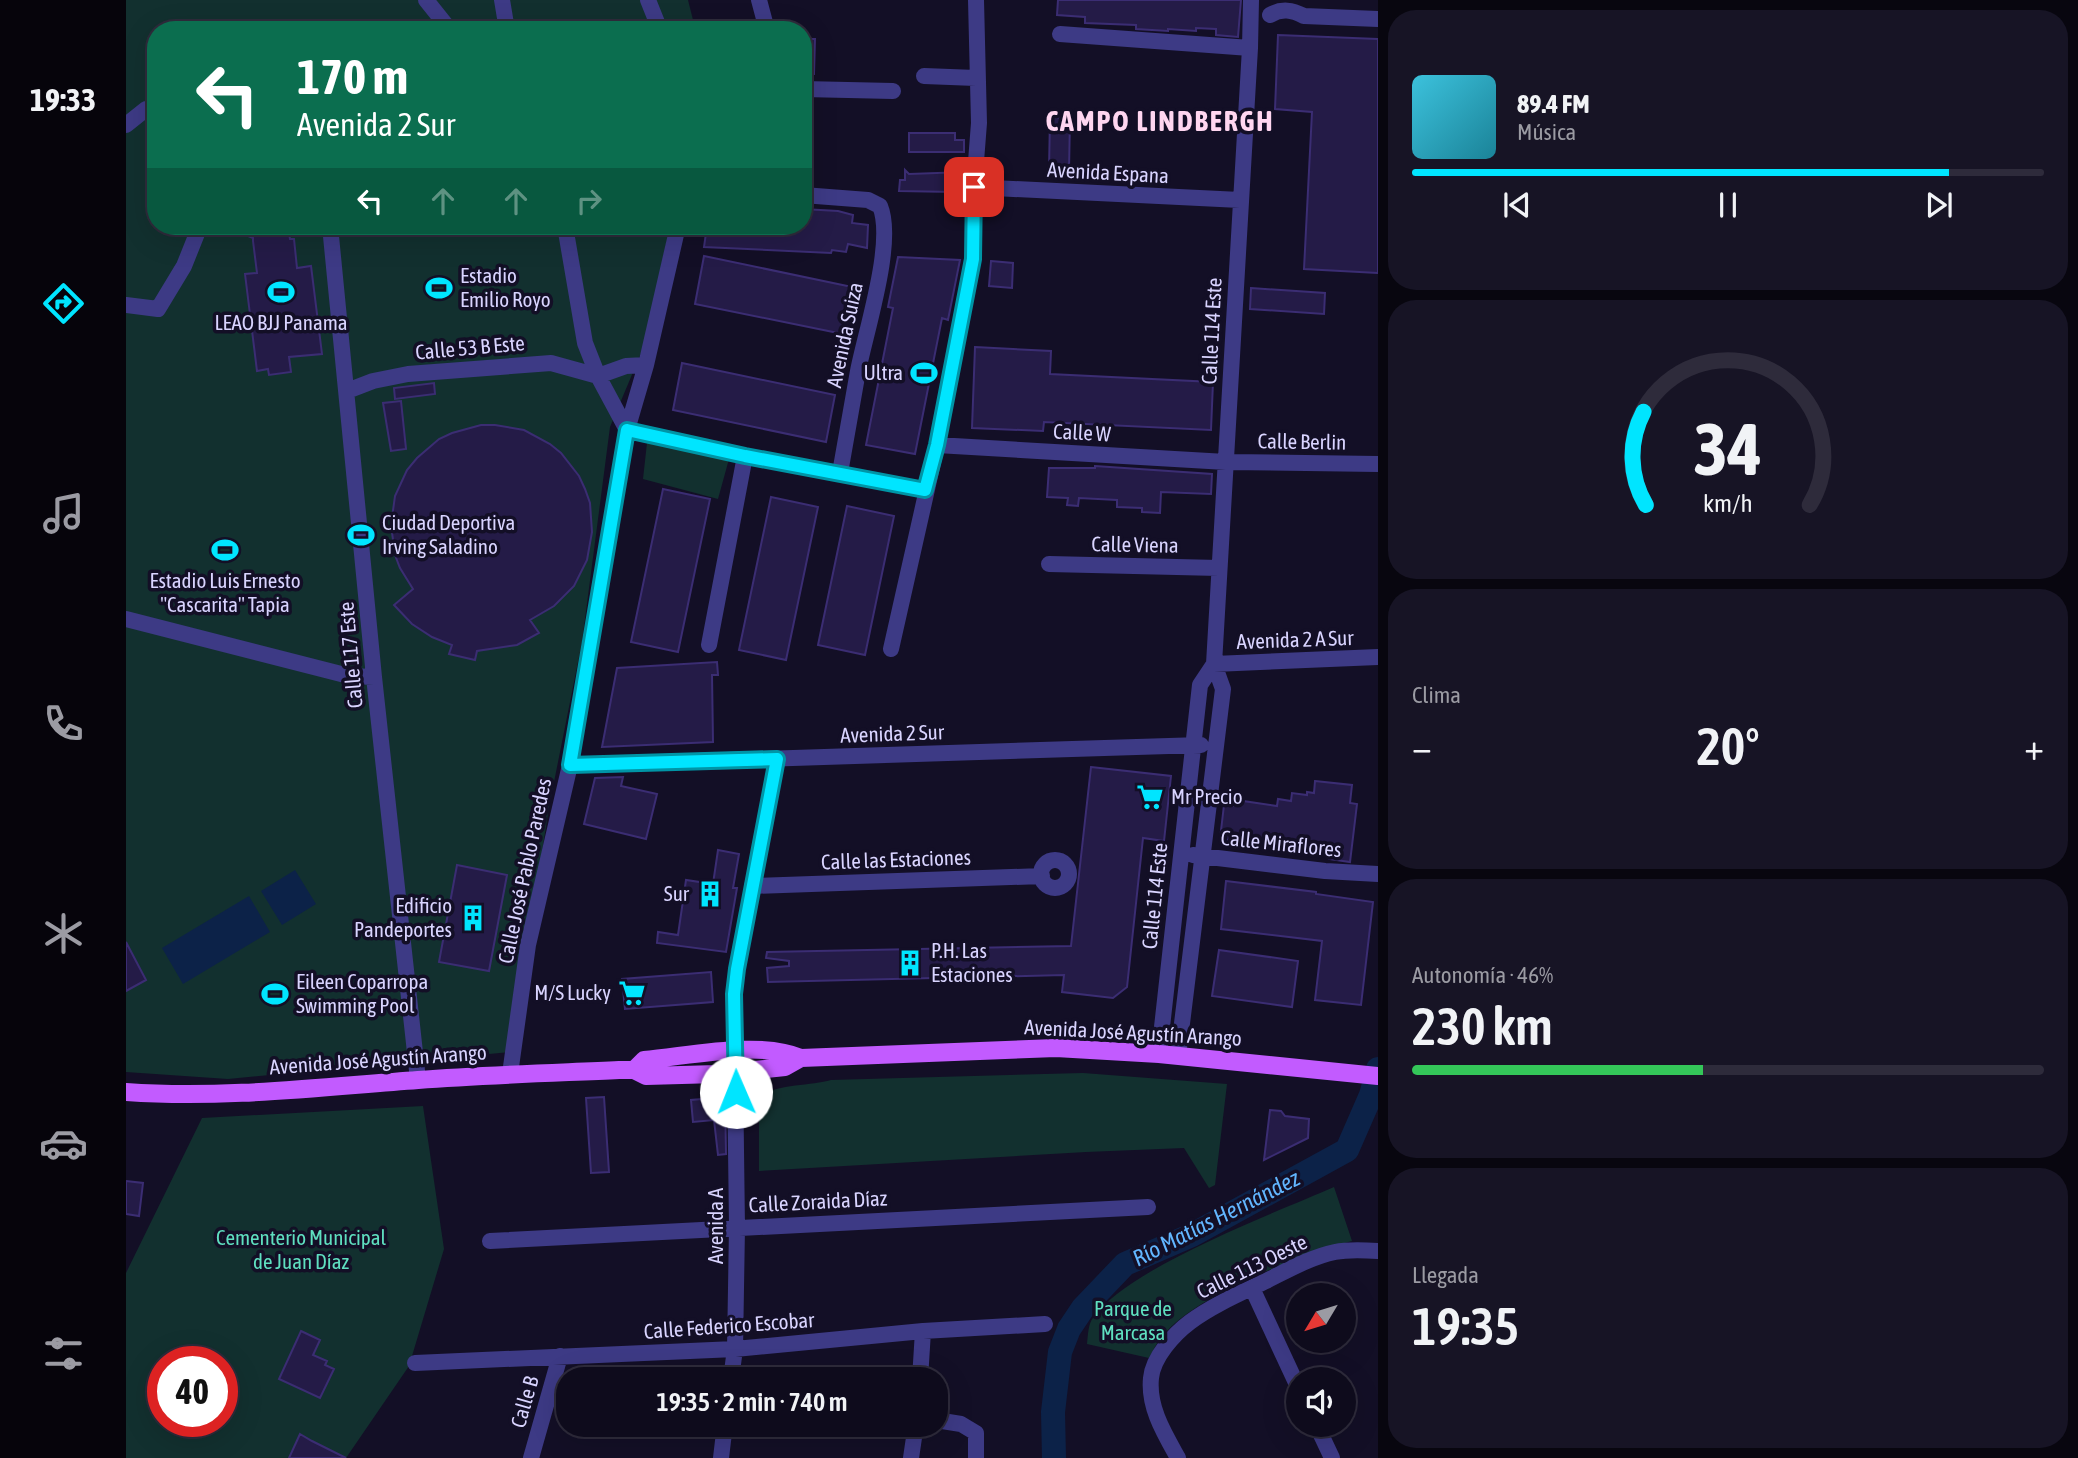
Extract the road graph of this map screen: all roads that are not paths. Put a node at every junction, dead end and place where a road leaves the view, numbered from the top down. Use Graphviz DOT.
graph roads {
  1 [pos="426,0"];
  2 [pos="502,0"];
  3 [pos="648,0"];
  4 [pos="759,0"];
  5 [pos="976,0"];
  6 [pos="1251,6"];
  7 [pos="1378,19"];
  8 [pos="443,21"];
  9 [pos="506,21"];
  10 [pos="656,21"];
  11 [pos="765,21"];
  12 [pos="1060,34"];
  13 [pos="1250,48"];
  14 [pos="924,76"];
  15 [pos="976,78"];
  16 [pos="812,89"];
  17 [pos="893,91"];
  18 [pos="146,109"];
  19 [pos="126,125"];
  20 [pos="974,187"];
  21 [pos="812,196"];
  22 [pos="1240,200"];
  23 [pos="196,235"];
  24 [pos="331,235"];
  25 [pos="567,235"];
  26 [pos="676,235"];
  27 [pos="126,304"];
  28 [pos="646,365"];
  29 [pos="598,376"];
  30 [pos="347,391"];
  31 [pos="627,430"];
  32 [pos="937,445"];
  33 [pos="745,456"];
  34 [pos="1226,462"];
  35 [pos="1378,464"];
  36 [pos="840,473"];
  37 [pos="925,490"];
  38 [pos="1049,564"];
  39 [pos="1219,568"];
  40 [pos="126,620"];
  41 [pos="709,645"];
  42 [pos="891,649"];
  43 [pos="1378,657"];
  44 [pos="1214,664"];
  45 [pos="374,677"];
  46 [pos="1216,745"];
  47 [pos="1193,746"];
  48 [pos="777,759"];
  49 [pos="570,765"];
  50 [pos="1180,853"];
  51 [pos="1202,856"];
  52 [pos="1378,874"];
  53 [pos="1042,876"];
  54 [pos="752,886"];
  55 [pos="736,1051"];
  56 [pos="1159,1054"];
  57 [pos="1178,1056"];
  58 [pos="801,1058"];
  59 [pos="634,1070"];
  60 [pos="736,1072"];
  61 [pos="510,1074"];
  62 [pos="1378,1076"];
  63 [pos="418,1080"];
  64 [pos="126,1092"];
  65 [pos="1148,1207"];
  66 [pos="737,1227"];
  67 [pos="490,1241"];
  68 [pos="1378,1251"];
  69 [pos="1252,1288"];
  70 [pos="1045,1324"];
  71 [pos="923,1331"];
  72 [pos="735,1349"];
  73 [pos="560,1356"];
  74 [pos="415,1363"];
  75 [pos="733,1367"];
  76 [pos="921,1367"];
  77 [pos="1289,1367"];
  78 [pos="948,1422"];
  79 [pos="723,1437"];
  80 [pos="914,1437"];
  81 [pos="1322,1437"];
  82 [pos="531,1458"];
  83 [pos="721,1458"];
  84 [pos="911,1458"];
  85 [pos="976,1458"];
  86 [pos="1178,1458"];
  87 [pos="1332,1458"];
  1 -- 8 [label="street"];
  2 -- 9 [label="street"];
  3 -- 10 [label="street"];
  4 -- 11 [label="street"];
  5 -- 15 [label="street"];
  6 -- 7 [label="street"];
  6 -- 13 [label="street, Calle 114 Este"];
  12 -- 13 [label="street"];
  13 -- 22 [label="street, Calle 114 Este"];
  14 -- 15 [label="street"];
  15 -- 20 [label="street"];
  16 -- 17 [label="street"];
  18 -- 19 [label="street"];
  20 -- 22 [label="street, Avenida Espana"];
  20 -- 32 [label="street"];
  21 -- 36 [label="street, Avenida Suiza"];
  22 -- 34 [label="street, Calle 114 Este"];
  23 -- 27 [label="street"];
  24 -- 30 [label="street, Calle 117 Este"];
  25 -- 29 [label="street"];
  26 -- 28 [label="street, Calle José Pablo Paredes"];
  28 -- 29 [label="street"];
  28 -- 31 [label="street, Calle José Pablo Paredes"];
  29 -- 30 [label="street, Calle 53 B Este"];
  29 -- 31 [label="street"];
  30 -- 45 [label="street, Calle 117 Este"];
  31 -- 33 [label="street"];
  31 -- 49 [label="street, Calle José Pablo Paredes"];
  32 -- 34 [label="street, Calle W"];
  32 -- 37 [label="street"];
  33 -- 36 [label="street"];
  33 -- 41 [label="street"];
  34 -- 35 [label="street, Calle Berlin"];
  34 -- 39 [label="street, Calle 114 Este"];
  36 -- 37 [label="street"];
  37 -- 42 [label="street"];
  38 -- 39 [label="street, Calle Viena"];
  39 -- 44 [label="street, Calle 114 Este"];
  40 -- 45 [label="street"];
  43 -- 44 [label="street, Avenida 2 A Sur"];
  44 -- 46 [label="street, Calle 114 Este"];
  44 -- 47 [label="street, Calle 114 Este"];
  45 -- 63 [label="street, Calle 117 Este"];
  46 -- 47 [label="street, Avenida 2 Sur"];
  46 -- 51 [label="street, Calle 114 Este"];
  47 -- 48 [label="street, Avenida 2 Sur"];
  47 -- 50 [label="street, Calle 114 Este"];
  48 -- 49 [label="street, Avenida 2 Sur"];
  48 -- 54 [label="street, Avenida A"];
  49 -- 61 [label="street, Calle José Pablo Paredes"];
  50 -- 51 [label="street, Calle Miraflores"];
  50 -- 56 [label="street, Calle 114 Este"];
  51 -- 52 [label="street, Calle Miraflores"];
  51 -- 57 [label="street, Calle 114 Este"];
  53 -- 54 [label="street, Calle las Estaciones"];
  54 -- 55 [label="street, Avenida A"];
  55 -- 58 [label="main road, Avenida José Agustín Arango"];
  55 -- 59 [label="main road, Avenida José Agustín Arango"];
  55 -- 60 [label="street, Avenida A"];
  56 -- 57 [label="main road, Avenida José Agustín Arango"];
  56 -- 58 [label="main road, Avenida José Agustín Arango"];
  57 -- 62 [label="main road, Avenida José Agustín Arango"];
  58 -- 60 [label="main road, Avenida José Agustín Arango"];
  59 -- 60 [label="main road, Avenida José Agustín Arango"];
  59 -- 61 [label="main road, Avenida José Agustín Arango"];
  60 -- 66 [label="street, Avenida A"];
  61 -- 63 [label="main road, Avenida José Agustín Arango"];
  63 -- 64 [label="main road, Avenida José Agustín Arango"];
  65 -- 66 [label="street, Calle Zoraida Díaz"];
  66 -- 67 [label="street, Calle Zoraida Díaz"];
  66 -- 72 [label="street, Avenida A"];
  68 -- 69 [label="street, Calle 113 Oeste"];
  69 -- 77 [label="street"];
  69 -- 86 [label="street, Calle 113 Oeste"];
  70 -- 71 [label="street, Calle Federico Escobar"];
  71 -- 72 [label="street, Calle Federico Escobar"];
  71 -- 76 [label="street"];
  72 -- 73 [label="street, Calle Federico Escobar"];
  72 -- 75 [label="street, Avenida A"];
  73 -- 74 [label="street, Calle Federico Escobar"];
  73 -- 82 [label="street, Calle B"];
  78 -- 85 [label="street"];
  79 -- 83 [label="street"];
  80 -- 84 [label="street"];
  81 -- 87 [label="street"];
}
